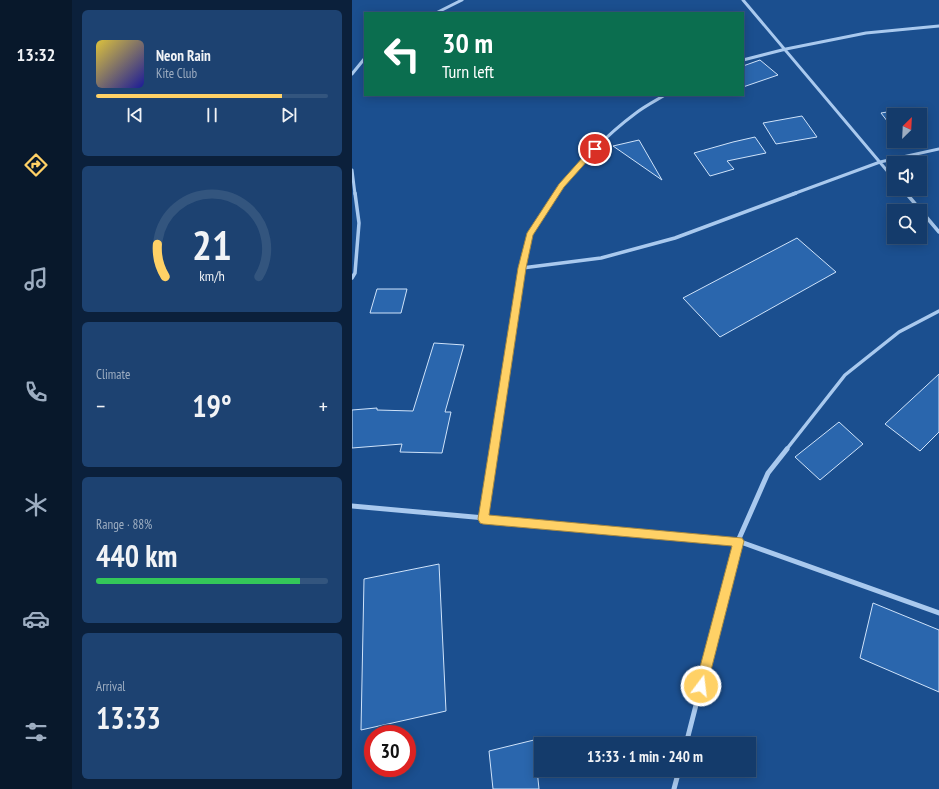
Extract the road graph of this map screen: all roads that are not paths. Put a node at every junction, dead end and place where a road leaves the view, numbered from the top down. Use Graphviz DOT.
graph roads {
  1 [pos="462,0"];
  2 [pos="743,0"];
  3 [pos="438,12"];
  4 [pos="939,26"];
  5 [pos="786,49"];
  6 [pos="364,59"];
  7 [pos="744,60"];
  8 [pos="352,74"];
  9 [pos="663,96"];
  10 [pos="939,150"];
  11 [pos="880,162"];
  12 [pos="352,170"];
  13 [pos="887,170"];
  14 [pos="909,196"];
  15 [pos="939,232"];
  16 [pos="522,268"];
  17 [pos="352,278"];
  18 [pos="939,311"];
  19 [pos="352,506"];
  20 [pos="483,519"];
  21 [pos="738,541"];
  22 [pos="939,613"];
  23 [pos="688,737"];
  24 [pos="677,777"];
  25 [pos="674,789"];
  1 -- 3 [label="street"];
  2 -- 5 [label="street"];
  4 -- 5 [label="street"];
  5 -- 7 [label="street"];
  5 -- 11 [label="street"];
  6 -- 8 [label="street"];
  9 -- 16 [label="street"];
  10 -- 11 [label="street"];
  11 -- 13 [label="street"];
  11 -- 16 [label="street"];
  12 -- 17 [label="street"];
  14 -- 15 [label="street"];
  16 -- 20 [label="street"];
  18 -- 21 [label="street"];
  19 -- 20 [label="street"];
  20 -- 21 [label="street"];
  21 -- 22 [label="street"];
  21 -- 23 [label="street"];
  24 -- 25 [label="street"];
}
